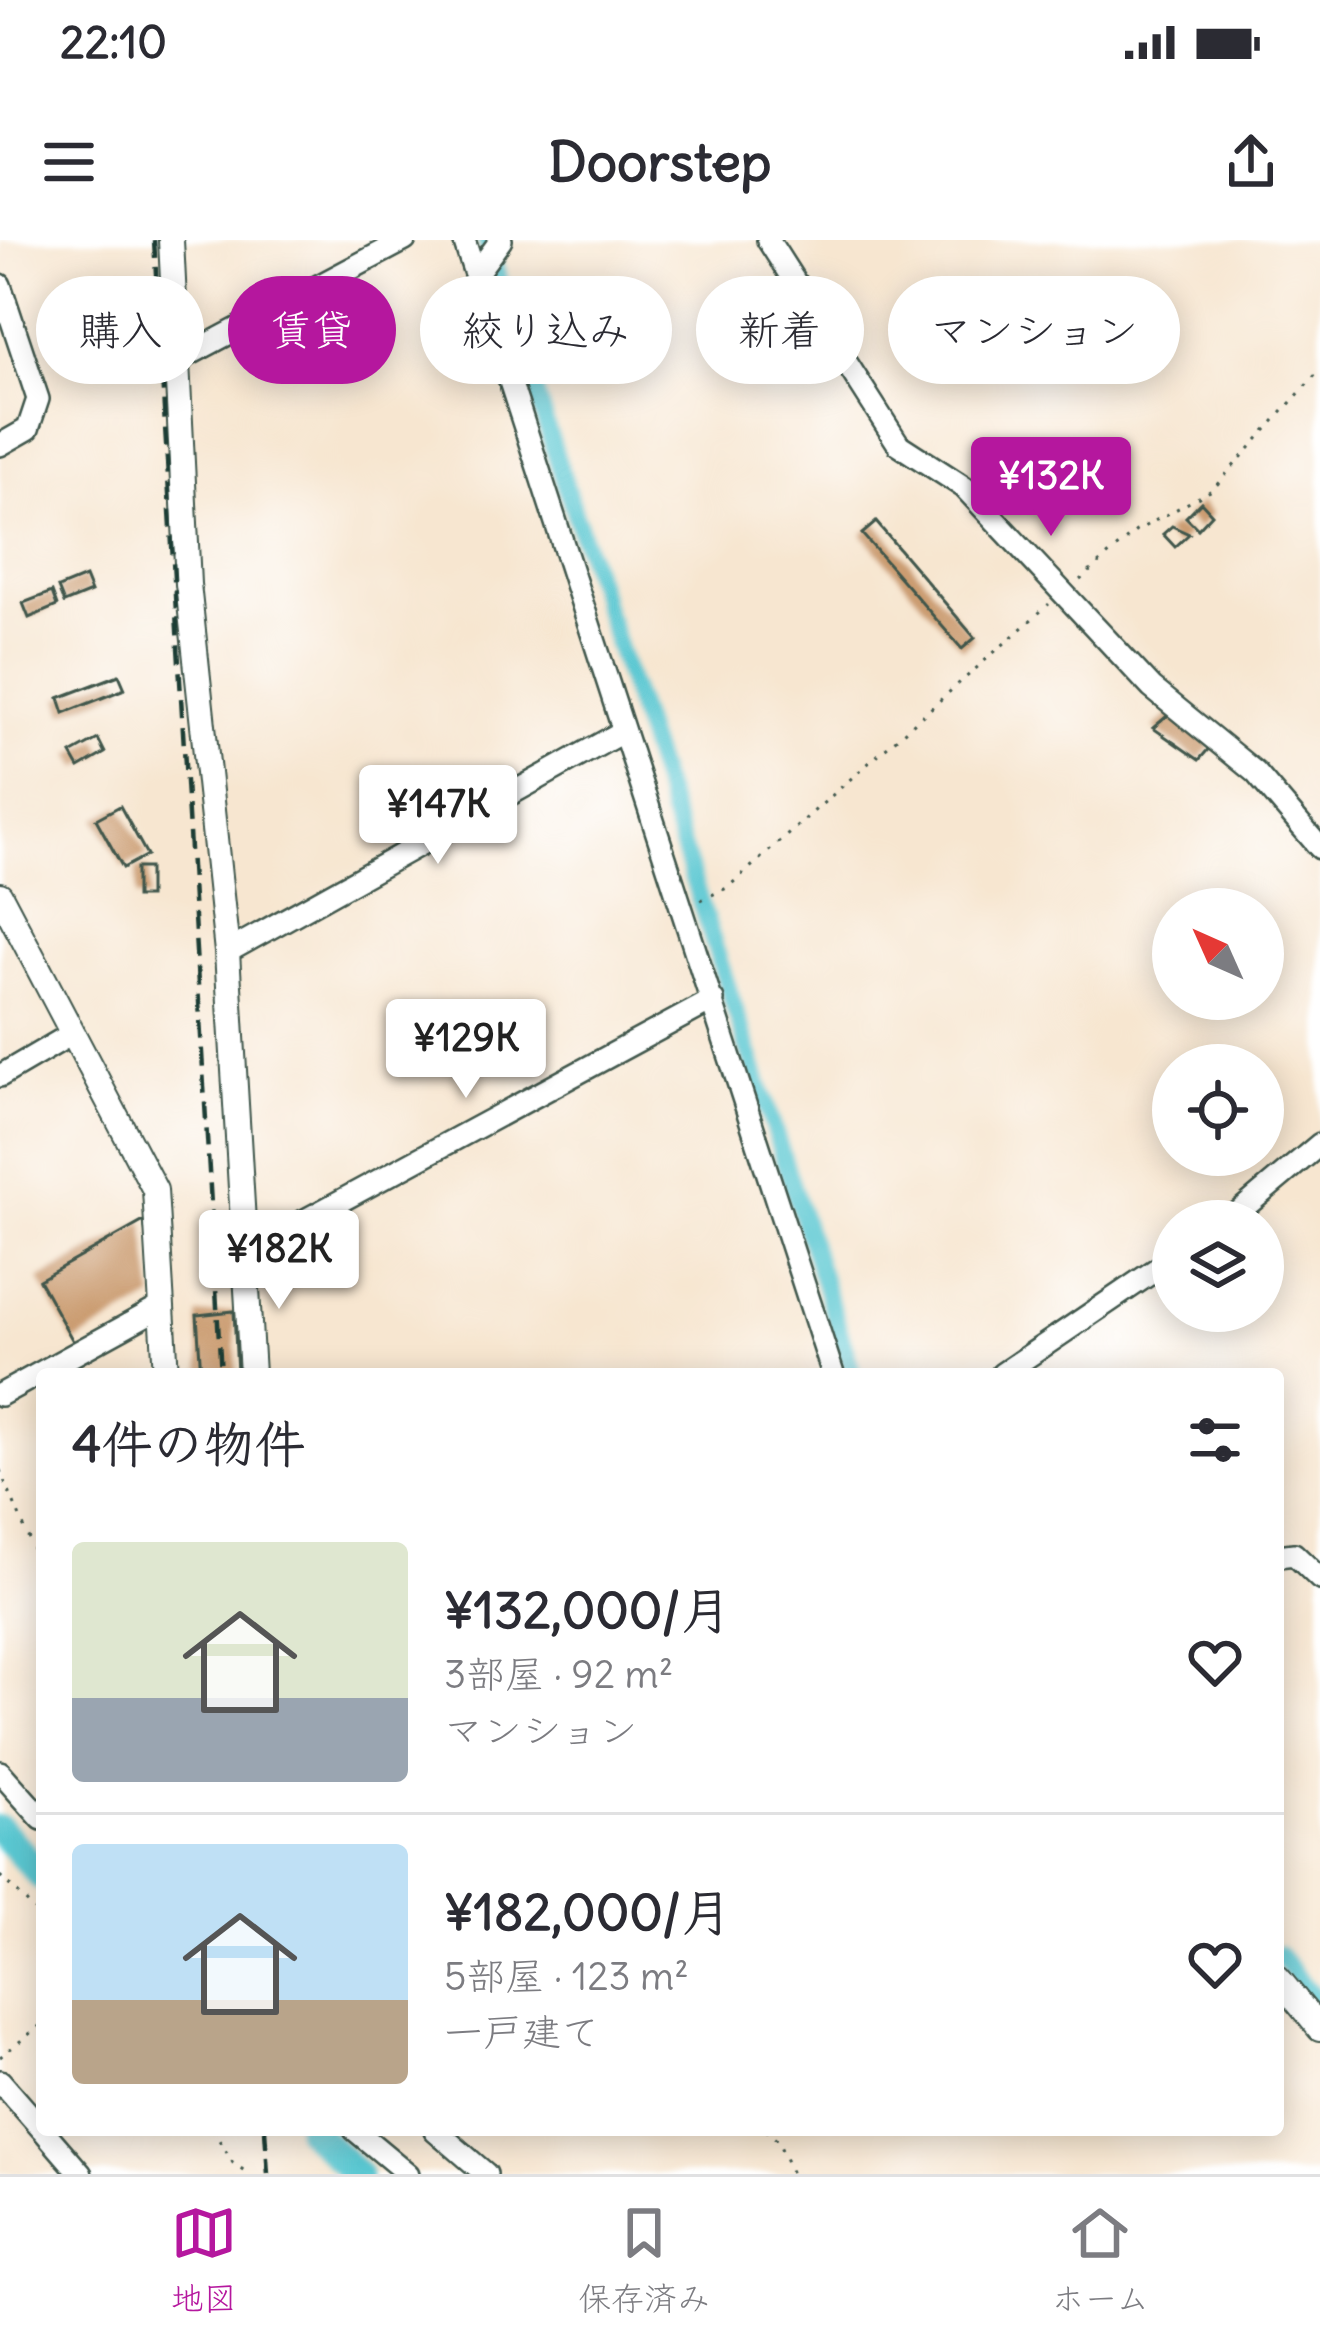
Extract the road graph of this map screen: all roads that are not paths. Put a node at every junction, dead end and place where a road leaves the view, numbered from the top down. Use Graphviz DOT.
graph roads {
  1 [pos="171,240"];
  2 [pos="405,240"];
  3 [pos="464,240"];
  4 [pos="768,240"];
  5 [pos="499,243"];
  6 [pos="479,269"];
  7 [pos="173,276"];
  8 [pos="0,285"];
  9 [pos="204,347"];
  10 [pos="178,384"];
  11 [pos="0,445"];
  12 [pos="622,732"];
  13 [pos="1320,848"];
  14 [pos="0,895"];
  15 [pos="226,952"];
  16 [pos="713,1000"];
  17 [pos="70,1035"];
  18 [pos="0,1076"];
  19 [pos="1320,1144"];
  20 [pos="1253,1200"];
  21 [pos="246,1252"];
  22 [pos="1152,1272"];
  23 [pos="162,1306"];
  24 [pos="49,1368"];
  25 [pos="166,1368"];
  26 [pos="252,1368"];
  27 [pos="831,1368"];
  28 [pos="1011,1368"];
  29 [pos="36,1375"];
  30 [pos="0,1395"];
  31 [pos="1284,1555"];
  32 [pos="1320,1579"];
  33 [pos="5,1779"];
  34 [pos="36,1804"];
  35 [pos="36,1813"];
  36 [pos="1284,1985"];
  37 [pos="1320,2029"];
  38 [pos="0,2081"];
  39 [pos="36,2123"];
  40 [pos="47,2136"];
  41 [pos="363,2136"];
  42 [pos="442,2136"];
  43 [pos="82,2174"];
  44 [pos="408,2174"];
  45 [pos="486,2174"];
  1 -- 7 [label="street"];
  2 -- 9 [label="street"];
  3 -- 6 [label="street"];
  4 -- 13 [label="street"];
  5 -- 6 [label="street"];
  6 -- 12 [label="street"];
  8 -- 11 [label="street"];
  10 -- 15 [label="street"];
  12 -- 15 [label="street"];
  12 -- 16 [label="street"];
  14 -- 17 [label="street"];
  15 -- 21 [label="street"];
  16 -- 21 [label="street"];
  16 -- 27 [label="street"];
  17 -- 18 [label="street"];
  17 -- 23 [label="street"];
  19 -- 20 [label="street"];
  21 -- 26 [label="street"];
  22 -- 28 [label="street"];
  23 -- 24 [label="street"];
  23 -- 25 [label="street"];
  29 -- 30 [label="street"];
  31 -- 32 [label="street"];
  33 -- 34 [label="street"];
  33 -- 35 [label="street"];
  36 -- 37 [label="street"];
  38 -- 39 [label="street"];
  40 -- 43 [label="street"];
  41 -- 44 [label="street"];
  42 -- 45 [label="street"];
}
